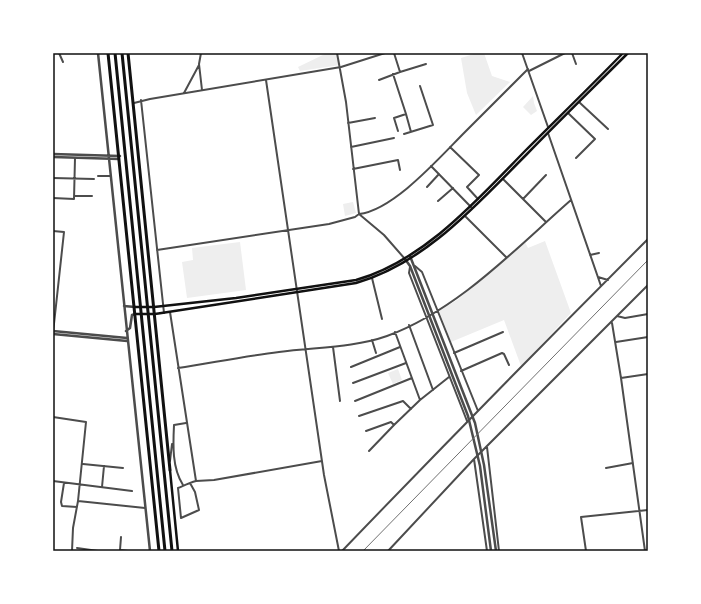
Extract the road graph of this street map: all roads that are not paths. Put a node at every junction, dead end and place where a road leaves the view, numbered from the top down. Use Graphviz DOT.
graph roads {
  1 [pos="59,53"];
  2 [pos="98,53"];
  3 [pos="108,53"];
  4 [pos="115,53"];
  5 [pos="122,53"];
  6 [pos="128,53"];
  7 [pos="201,53"];
  8 [pos="337,53"];
  9 [pos="385,53"];
  10 [pos="394,53"];
  11 [pos="522,53"];
  12 [pos="565,53"];
  13 [pos="572,53"];
  14 [pos="623,53"];
  15 [pos="628,53"];
  16 [pos="63,62"];
  17 [pos="199,64"];
  18 [pos="426,64"];
  19 [pos="576,64"];
  20 [pos="341,67"];
  21 [pos="528,70"];
  22 [pos="400,72"];
  23 [pos="393,74"];
  24 [pos="266,80"];
  25 [pos="380,80"];
  26 [pos="420,86"];
  27 [pos="202,90"];
  28 [pos="184,93"];
  29 [pos="141,100"];
  30 [pos="579,102"];
  31 [pos="134,103"];
  32 [pos="568,113"];
  33 [pos="406,114"];
  34 [pos="375,118"];
  35 [pos="348,123"];
  36 [pos="608,129"];
  37 [pos="548,130"];
  38 [pos="398,131"];
  39 [pos="411,132"];
  40 [pos="404,134"];
  41 [pos="394,138"];
  42 [pos="351,147"];
  43 [pos="450,147"];
  44 [pos="53,154"];
  45 [pos="53,157"];
  46 [pos="75,158"];
  47 [pos="110,158"];
  48 [pos="120,158"];
  49 [pos="576,158"];
  50 [pos="431,166"];
  51 [pos="353,169"];
  52 [pos="400,170"];
  53 [pos="439,174"];
  54 [pos="546,175"];
  55 [pos="98,176"];
  56 [pos="112,176"];
  57 [pos="53,178"];
  58 [pos="75,179"];
  59 [pos="94,179"];
  60 [pos="503,179"];
  61 [pos="427,187"];
  62 [pos="453,188"];
  63 [pos="74,196"];
  64 [pos="92,196"];
  65 [pos="53,198"];
  66 [pos="478,199"];
  67 [pos="523,199"];
  68 [pos="571,200"];
  69 [pos="438,201"];
  70 [pos="470,206"];
  71 [pos="359,214"];
  72 [pos="464,216"];
  73 [pos="546,222"];
  74 [pos="288,230"];
  75 [pos="53,231"];
  76 [pos="648,239"];
  77 [pos="157,250"];
  78 [pos="599,253"];
  79 [pos="590,255"];
  80 [pos="411,256"];
  81 [pos="506,257"];
  82 [pos="404,258"];
  83 [pos="407,261"];
  84 [pos="410,266"];
  85 [pos="416,266"];
  86 [pos="598,277"];
  87 [pos="372,278"];
  88 [pos="608,280"];
  89 [pos="648,285"];
  90 [pos="601,286"];
  91 [pos="296,291"];
  92 [pos="163,305"];
  93 [pos="124,306"];
  94 [pos="134,307"];
  95 [pos="154,307"];
  96 [pos="437,311"];
  97 [pos="170,312"];
  98 [pos="164,313"];
  99 [pos="135,314"];
  100 [pos="154,314"];
  101 [pos="648,314"];
  102 [pos="617,316"];
  103 [pos="427,317"];
  104 [pos="382,319"];
  105 [pos="611,322"];
  106 [pos="409,325"];
  107 [pos="53,332"];
  108 [pos="126,332"];
  109 [pos="394,332"];
  110 [pos="504,332"];
  111 [pos="648,337"];
  112 [pos="127,339"];
  113 [pos="372,340"];
  114 [pos="616,342"];
  115 [pos="333,347"];
  116 [pos="400,347"];
  117 [pos="307,349"];
  118 [pos="376,353"];
  119 [pos="454,353"];
  120 [pos="406,363"];
  121 [pos="509,365"];
  122 [pos="351,367"];
  123 [pos="178,368"];
  124 [pos="460,371"];
  125 [pos="648,374"];
  126 [pos="449,377"];
  127 [pos="412,378"];
  128 [pos="621,378"];
  129 [pos="353,383"];
  130 [pos="433,390"];
  131 [pos="420,400"];
  132 [pos="340,401"];
  133 [pos="355,401"];
  134 [pos="411,409"];
  135 [pos="478,411"];
  136 [pos="359,416"];
  137 [pos="53,417"];
  138 [pos="467,421"];
  139 [pos="186,423"];
  140 [pos="174,425"];
  141 [pos="394,425"];
  142 [pos="366,431"];
  143 [pos="486,447"];
  144 [pos="369,451"];
  145 [pos="474,459"];
  146 [pos="322,461"];
  147 [pos="633,463"];
  148 [pos="83,464"];
  149 [pos="104,466"];
  150 [pos="123,468"];
  151 [pos="606,468"];
  152 [pos="170,470"];
  153 [pos="53,481"];
  154 [pos="196,481"];
  155 [pos="64,482"];
  156 [pos="190,483"];
  157 [pos="80,484"];
  158 [pos="184,486"];
  159 [pos="102,487"];
  160 [pos="132,491"];
  161 [pos="78,501"];
  162 [pos="77,507"];
  163 [pos="146,508"];
  164 [pos="648,510"];
  165 [pos="639,511"];
  166 [pos="121,537"];
  167 [pos="77,548"];
  168 [pos="644,550"];
  169 [pos="648,550"];
  170 [pos="72,551"];
  171 [pos="98,551"];
  172 [pos="128,551"];
  173 [pos="150,551"];
  174 [pos="159,551"];
  175 [pos="165,551"];
  176 [pos="172,551"];
  177 [pos="178,551"];
  178 [pos="339,551"];
  179 [pos="342,551"];
  180 [pos="388,551"];
  181 [pos="487,551"];
  182 [pos="491,551"];
  183 [pos="496,551"];
  184 [pos="499,551"];
  185 [pos="586,551"];
  1 -- 16 [label="street"];
  2 -- 47 [label="street"];
  3 -- 48 [label="main road"];
  4 -- 175 [label="main road"];
  5 -- 176 [label="main road"];
  6 -- 31 [label="main road"];
  7 -- 17 [label="street"];
  8 -- 20 [label="street"];
  9 -- 20 [label="street"];
  10 -- 22 [label="street"];
  11 -- 21 [label="street"];
  12 -- 21 [label="street"];
  13 -- 19 [label="street"];
  14 -- 37 [label="main road"];
  15 -- 30 [label="main road"];
  17 -- 27 [label="street"];
  17 -- 28 [label="street"];
  18 -- 22 [label="street"];
  20 -- 24 [label="street"];
  20 -- 35 [label="street"];
  21 -- 37 [label="street"];
  21 -- 43 [label="street"];
  22 -- 23 [label="street"];
  23 -- 25 [label="street"];
  23 -- 33 [label="street"];
  24 -- 27 [label="street"];
  24 -- 74 [label="street"];
  26 -- 39 [label="street"];
  27 -- 28 [label="street"];
  28 -- 29 [label="street"];
  29 -- 31 [label="street"];
  29 -- 77 [label="street"];
  30 -- 32 [label="main road"];
  30 -- 36 [label="street"];
  31 -- 95 [label="main road"];
  32 -- 37 [label="main road"];
  32 -- 49 [label="street"];
  33 -- 38 [label="street"];
  33 -- 39 [label="street"];
  34 -- 35 [label="street"];
  35 -- 42 [label="street"];
  37 -- 60 [label="main road"];
  37 -- 66 [label="main road"];
  37 -- 68 [label="street"];
  39 -- 40 [label="street"];
  41 -- 42 [label="street"];
  42 -- 51 [label="street"];
  43 -- 50 [label="street"];
  43 -- 66 [label="street"];
  44 -- 47 [label="street"];
  45 -- 46 [label="street"];
  46 -- 47 [label="street"];
  46 -- 58 [label="street"];
  47 -- 48 [label="street"];
  47 -- 56 [label="street"];
  48 -- 94 [label="main road"];
  50 -- 53 [label="street"];
  50 -- 71 [label="street"];
  51 -- 52 [label="street"];
  51 -- 71 [label="street"];
  53 -- 61 [label="street"];
  53 -- 62 [label="street"];
  54 -- 67 [label="street"];
  55 -- 56 [label="street"];
  56 -- 93 [label="street"];
  57 -- 58 [label="street"];
  58 -- 59 [label="street"];
  58 -- 63 [label="street"];
  60 -- 67 [label="street"];
  60 -- 72 [label="main road"];
  62 -- 69 [label="street"];
  62 -- 70 [label="street"];
  63 -- 64 [label="street"];
  63 -- 65 [label="street"];
  66 -- 70 [label="main road"];
  67 -- 73 [label="street"];
  68 -- 73 [label="street"];
  68 -- 79 [label="street"];
  70 -- 80 [label="main road"];
  71 -- 74 [label="street"];
  71 -- 82 [label="street"];
  72 -- 80 [label="main road"];
  72 -- 81 [label="street"];
  73 -- 81 [label="street"];
  74 -- 77 [label="street"];
  74 -- 91 [label="street"];
  75 -- 107 [label="street"];
  76 -- 88 [label="street"];
  77 -- 92 [label="street"];
  78 -- 79 [label="street"];
  79 -- 86 [label="street"];
  80 -- 82 [label="main road"];
  80 -- 83 [label="main road"];
  80 -- 85 [label="street"];
  81 -- 96 [label="street"];
  82 -- 83 [label="street"];
  82 -- 91 [label="main road"];
  83 -- 84 [label="street"];
  83 -- 87 [label="main road"];
  84 -- 103 [label="street"];
  84 -- 182 [label="street"];
  85 -- 96 [label="street"];
  85 -- 183 [label="street"];
  86 -- 88 [label="street"];
  86 -- 90 [label="street"];
  87 -- 91 [label="main road"];
  87 -- 104 [label="street"];
  88 -- 90 [label="street"];
  89 -- 102 [label="street"];
  90 -- 135 [label="street"];
  91 -- 92 [label="main road"];
  91 -- 97 [label="main road"];
  91 -- 117 [label="street"];
  92 -- 95 [label="main road"];
  92 -- 98 [label="street"];
  93 -- 94 [label="street"];
  93 -- 108 [label="street"];
  94 -- 95 [label="main road"];
  94 -- 99 [label="main road"];
  95 -- 100 [label="main road"];
  96 -- 103 [label="street"];
  96 -- 119 [label="street"];
  97 -- 98 [label="main road"];
  97 -- 123 [label="street"];
  98 -- 100 [label="main road"];
  99 -- 100 [label="main road"];
  99 -- 108 [label="street"];
  99 -- 174 [label="main road"];
  100 -- 152 [label="main road"];
  101 -- 102 [label="street"];
  102 -- 105 [label="street"];
  103 -- 106 [label="street"];
  103 -- 126 [label="street"];
  105 -- 114 [label="street"];
  105 -- 143 [label="street"];
  106 -- 109 [label="street"];
  106 -- 130 [label="street"];
  107 -- 112 [label="street"];
  108 -- 112 [label="street"];
  109 -- 113 [label="street"];
  109 -- 116 [label="street"];
  110 -- 119 [label="street"];
  111 -- 114 [label="street"];
  112 -- 163 [label="street"];
  113 -- 115 [label="street"];
  113 -- 118 [label="street"];
  114 -- 128 [label="street"];
  115 -- 117 [label="street"];
  115 -- 132 [label="street"];
  116 -- 120 [label="street"];
  116 -- 122 [label="street"];
  117 -- 123 [label="street"];
  117 -- 146 [label="street"];
  119 -- 124 [label="street"];
  120 -- 127 [label="street"];
  120 -- 129 [label="street"];
  121 -- 124 [label="street"];
  123 -- 139 [label="street"];
  124 -- 135 [label="street"];
  125 -- 128 [label="street"];
  126 -- 130 [label="street"];
  126 -- 138 [label="street"];
  127 -- 131 [label="street"];
  127 -- 133 [label="street"];
  128 -- 147 [label="street"];
  130 -- 131 [label="street"];
  131 -- 134 [label="street"];
  134 -- 136 [label="street"];
  134 -- 141 [label="street"];
  135 -- 138 [label="street"];
  137 -- 148 [label="street"];
  138 -- 179 [label="street"];
  139 -- 140 [label="street"];
  139 -- 154 [label="street"];
  140 -- 152 [label="street"];
  140 -- 158 [label="street"];
  141 -- 142 [label="street"];
  141 -- 144 [label="street"];
  143 -- 145 [label="street"];
  143 -- 184 [label="street"];
  145 -- 180 [label="street"];
  145 -- 181 [label="street"];
  146 -- 154 [label="street"];
  146 -- 178 [label="street"];
  147 -- 151 [label="street"];
  147 -- 165 [label="street"];
  148 -- 149 [label="street"];
  148 -- 157 [label="street"];
  149 -- 150 [label="street"];
  149 -- 159 [label="street"];
  152 -- 177 [label="main road"];
  153 -- 155 [label="street"];
  154 -- 156 [label="street"];
  155 -- 157 [label="street"];
  155 -- 162 [label="street"];
  156 -- 158 [label="street"];
  156 -- 158 [label="street"];
  157 -- 159 [label="street"];
  157 -- 161 [label="street"];
  159 -- 160 [label="street"];
  161 -- 162 [label="street"];
  161 -- 163 [label="street"];
  162 -- 170 [label="street"];
  163 -- 173 [label="street"];
  164 -- 165 [label="street"];
  165 -- 168 [label="street"];
  165 -- 185 [label="street"];
  166 -- 172 [label="street"];
  167 -- 171 [label="street"];
  168 -- 169 [label="street"];
}
